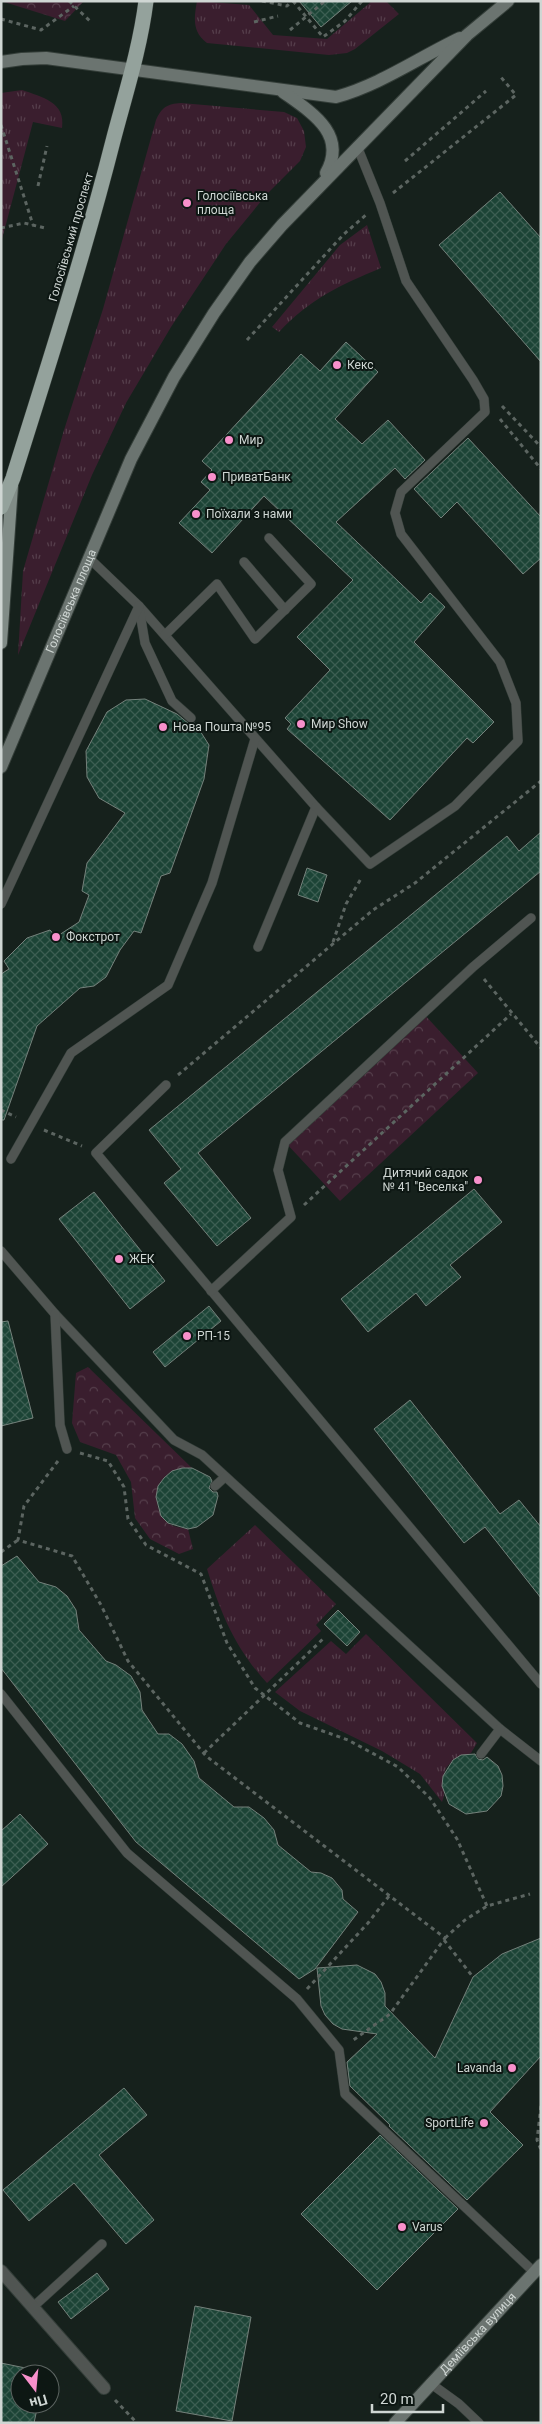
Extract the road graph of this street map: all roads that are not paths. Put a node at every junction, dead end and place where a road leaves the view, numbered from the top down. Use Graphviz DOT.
graph roads {
  1 [pos="146,1"];
  2 [pos="508,1"];
  3 [pos="467,35"];
  4 [pos="1,62"];
  5 [pos="132,70"];
  6 [pos="281,90"];
  7 [pos="357,146"];
  8 [pos="320,186"];
  9 [pos="13,478"];
  10 [pos="1,507"];
  11 [pos="269,538"];
  12 [pos="89,558"];
  13 [pos="244,562"];
  14 [pos="139,606"];
  15 [pos="285,610"];
  16 [pos="165,635"];
  17 [pos="1,643"];
  18 [pos="191,718"];
  19 [pos="255,739"];
  20 [pos="1,767"];
  21 [pos="316,807"];
  22 [pos="1,904"];
  23 [pos="531,918"];
  24 [pos="258,947"];
  25 [pos="166,1085"];
  26 [pos="11,1160"];
  27 [pos="1,1251"];
  28 [pos="211,1291"];
  29 [pos="55,1314"];
  30 [pos="68,1449"];
  31 [pos="225,1477"];
  32 [pos="215,1486"];
  33 [pos="541,1684"];
  34 [pos="1,1694"];
  35 [pos="500,1729"];
  36 [pos="481,1754"];
  37 [pos="541,1762"];
  38 [pos="102,2244"];
  39 [pos="538,2269"];
  40 [pos="1,2270"];
  41 [pos="33,2307"];
  42 [pos="430,2383"];
  43 [pos="104,2388"];
  44 [pos="395,2423"];
  45 [pos="479,2423"];
  1 -- 5 [label="highway, Голосіївський проспект"];
  2 -- 3 [label="main road"];
  3 -- 6 [label="main road"];
  3 -- 7 [label="main road, Голосіївська площа"];
  4 -- 5 [label="main road"];
  5 -- 6 [label="main road"];
  5 -- 9 [label="highway, Голосіївський проспект"];
  6 -- 8 [label="main road"];
  7 -- 8 [label="main road, Голосіївська площа"];
  7 -- 21 [label="lane"];
  8 -- 12 [label="main road, Голосіївська площа"];
  9 -- 10 [label="highway, Голосіївський проспект"];
  9 -- 17 [label="main road, Голосіївський проспект"];
  11 -- 15 [label="lane"];
  12 -- 14 [label="lane"];
  12 -- 20 [label="main road, Голосіївська площа"];
  13 -- 15 [label="lane"];
  14 -- 16 [label="lane"];
  14 -- 18 [label="lane"];
  14 -- 22 [label="lane"];
  15 -- 16 [label="lane"];
  16 -- 19 [label="lane"];
  19 -- 21 [label="lane"];
  19 -- 26 [label="lane"];
  21 -- 24 [label="lane"];
  23 -- 28 [label="lane"];
  25 -- 28 [label="lane"];
  27 -- 29 [label="lane"];
  28 -- 33 [label="lane"];
  29 -- 30 [label="lane"];
  29 -- 31 [label="lane"];
  31 -- 32 [label="lane"];
  31 -- 35 [label="lane"];
  34 -- 39 [label="lane"];
  35 -- 36 [label="lane"];
  35 -- 37 [label="lane"];
  38 -- 41 [label="lane"];
  39 -- 42 [label="main road, Деміївська вулиця"];
  40 -- 41 [label="street"];
  41 -- 43 [label="street"];
  42 -- 44 [label="main road, Деміївська вулиця"];
  42 -- 45 [label="lane"];
}
